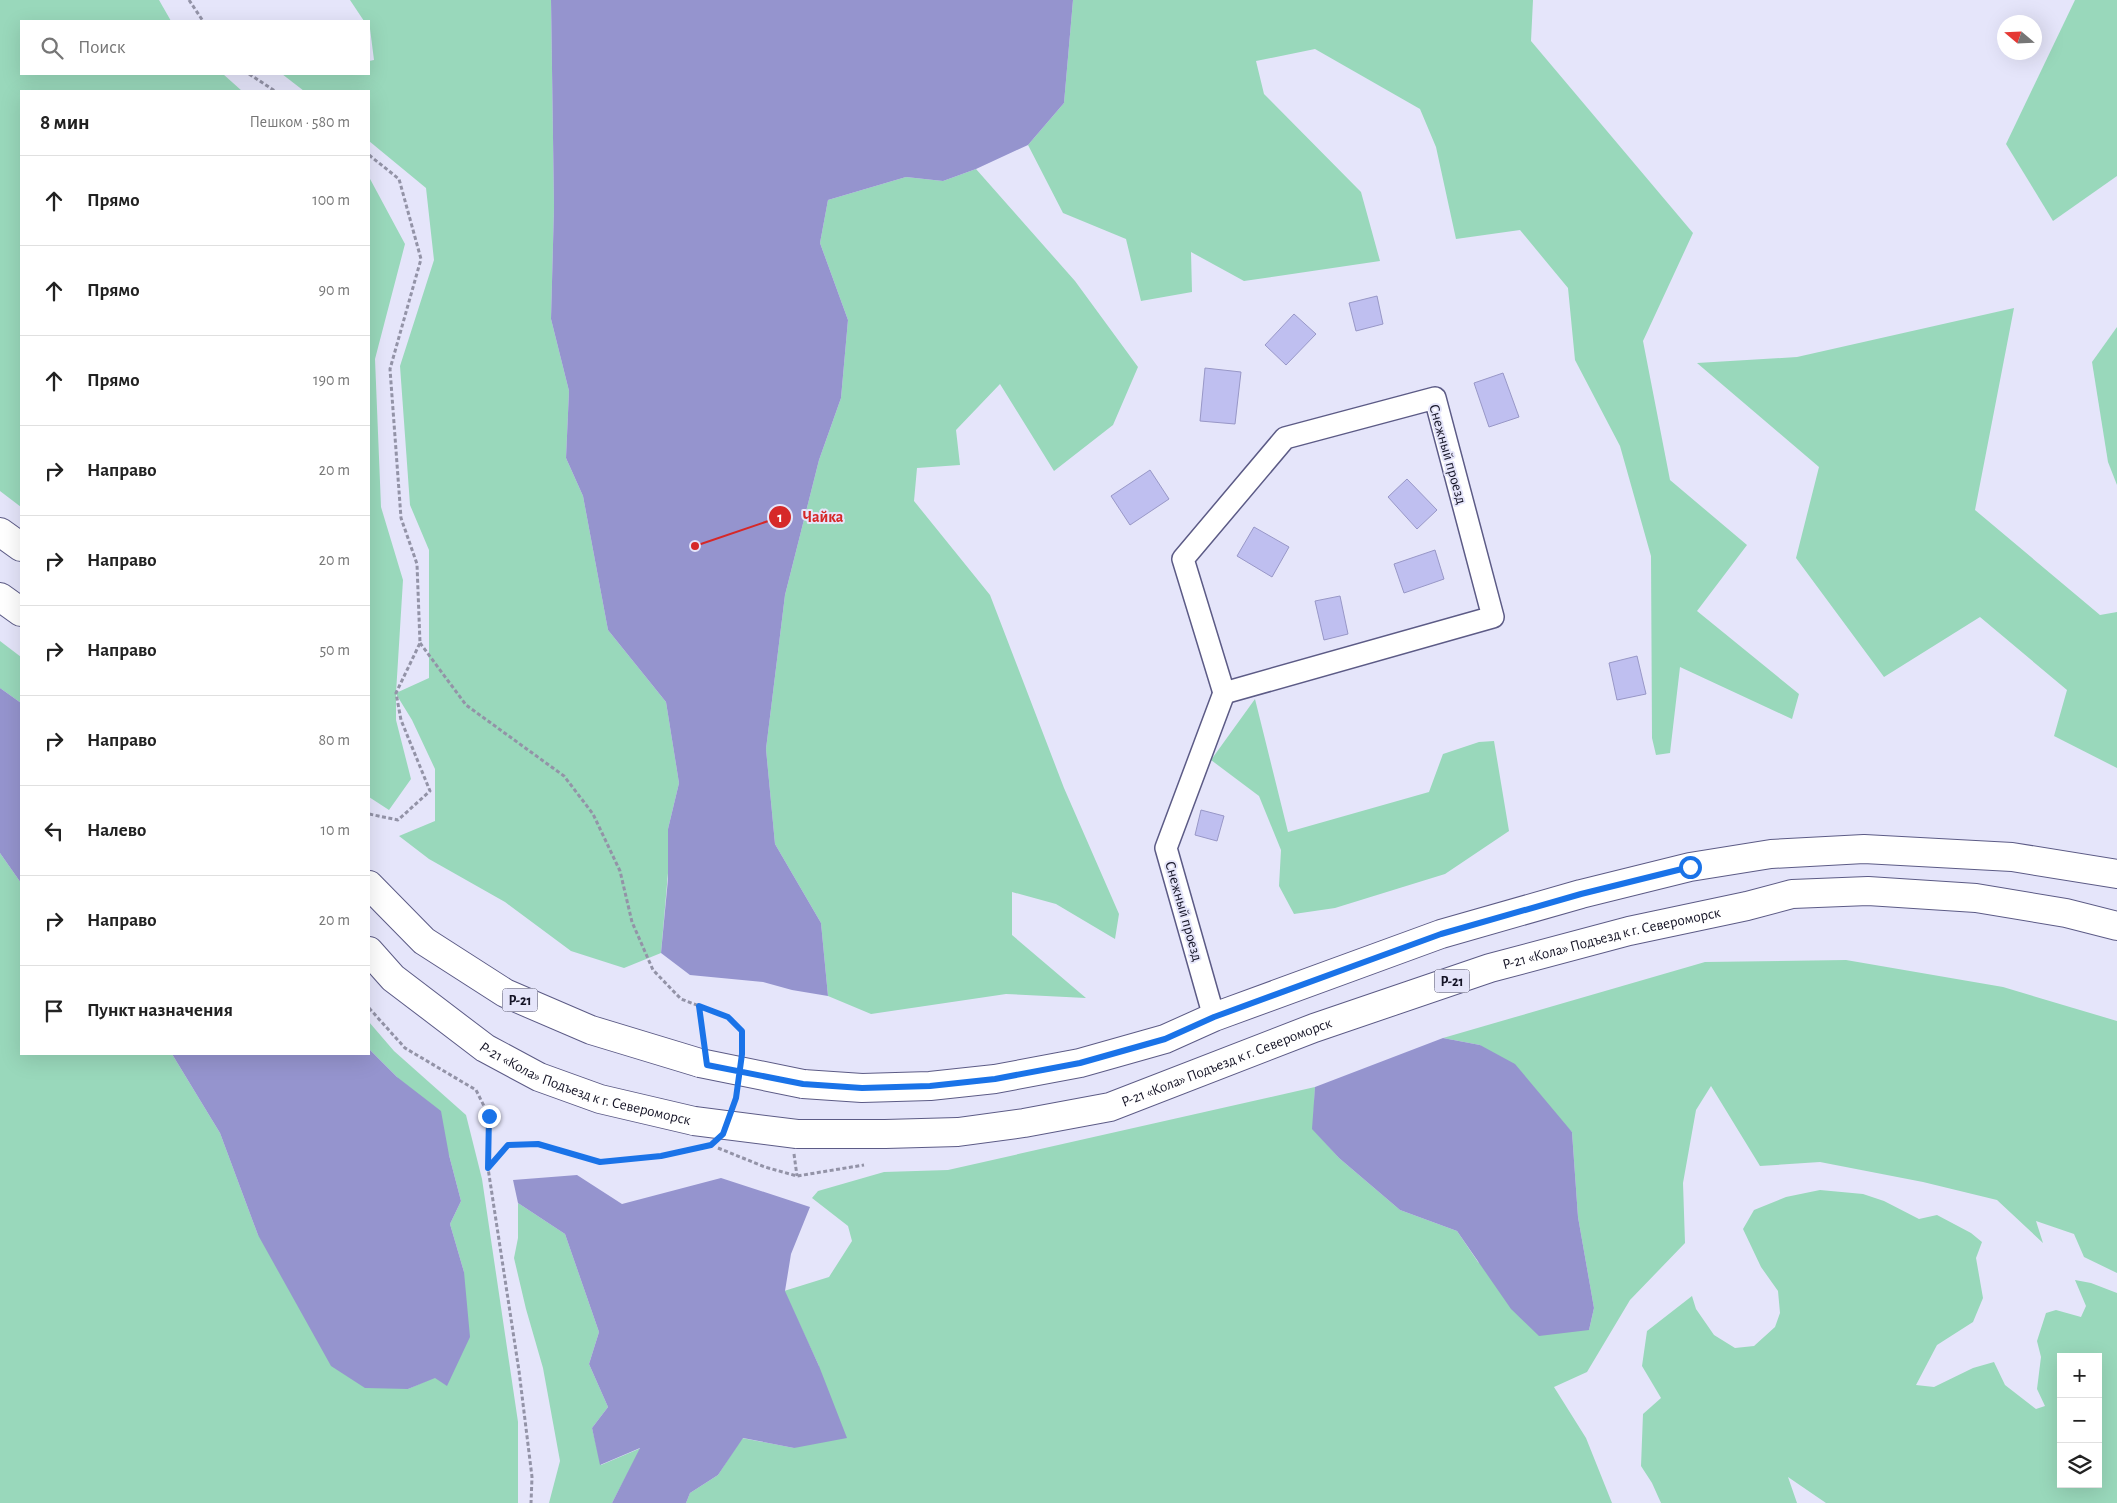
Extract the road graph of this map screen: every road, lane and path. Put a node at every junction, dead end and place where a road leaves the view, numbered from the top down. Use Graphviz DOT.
graph roads {
  1 [pos="190,0"];
  2 [pos="202,20"];
  3 [pos="251,75"];
  4 [pos="273,90"];
  5 [pos="370,157"];
  6 [pos="0,532"];
  7 [pos="20,546"];
  8 [pos="0,597"];
  9 [pos="20,611"];
  10 [pos="420,642"];
  11 [pos="1224,693"];
  12 [pos="370,814"];
  13 [pos="2117,874"];
  14 [pos="370,887"];
  15 [pos="2117,926"];
  16 [pos="370,952"];
  17 [pos="699,1006"];
  18 [pos="370,1009"];
  19 [pos="1214,1017"];
  20 [pos="742,1054"];
  21 [pos="704,1064"];
  22 [pos="738,1089"];
  23 [pos="733,1107"];
  24 [pos="864,1165"];
  25 [pos="488,1168"];
  26 [pos="531,1503"];
  1 -- 2 [label="path"];
  3 -- 4 [label="path"];
  5 -- 10 [label="path"];
  6 -- 7 [label="main road"];
  8 -- 9 [label="main road"];
  10 -- 12 [label="path"];
  10 -- 17 [label="path"];
  11 -- 11 [label="street, Снежный проезд"];
  11 -- 19 [label="street, Снежный проезд"];
  13 -- 19 [label="main road, Р-21"];
  14 -- 21 [label="main road, Р-21"];
  15 -- 16 [label="main road, Р-21 «Кола» Подъезд к г. Североморск / Р-21, bridge"];
  17 -- 20 [label="path"];
  17 -- 21 [label="path"];
  18 -- 25 [label="path"];
  19 -- 21 [label="main road, Р-21, bridge"];
  22 -- 23 [label="path"];
  24 -- 25 [label="path"];
  25 -- 26 [label="path"];
}
